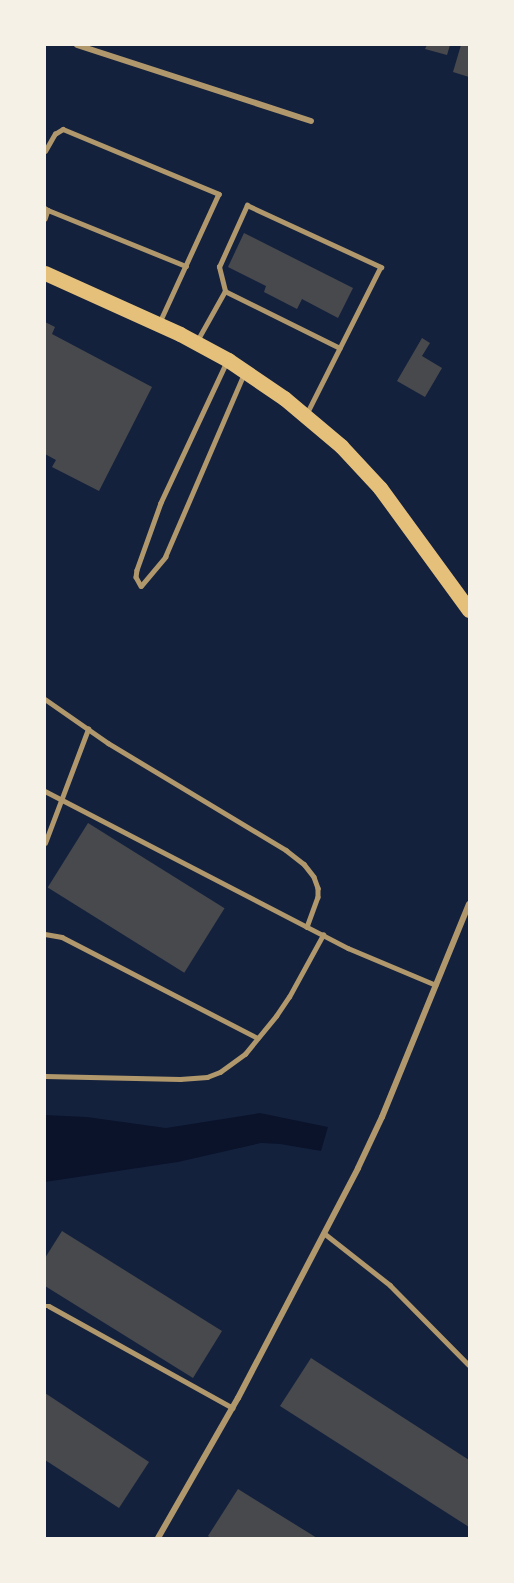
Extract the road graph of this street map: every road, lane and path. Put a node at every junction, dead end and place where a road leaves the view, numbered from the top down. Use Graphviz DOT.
graph roads {
  1 [pos="77,45"];
  2 [pos="311,121"];
  3 [pos="45,151"];
  4 [pos="47,209"];
  5 [pos="45,219"];
  6 [pos="186,266"];
  7 [pos="45,273"];
  8 [pos="225,291"];
  9 [pos="159,324"];
  10 [pos="196,343"];
  11 [pos="340,348"];
  12 [pos="228,360"];
  13 [pos="245,371"];
  14 [pos="305,416"];
  15 [pos="469,610"];
  16 [pos="45,699"];
  17 [pos="88,729"];
  18 [pos="45,791"];
  19 [pos="64,799"];
  20 [pos="45,843"];
  21 [pos="469,904"];
  22 [pos="307,927"];
  23 [pos="45,934"];
  24 [pos="323,935"];
  25 [pos="436,985"];
  26 [pos="258,1038"];
  27 [pos="45,1076"];
  28 [pos="324,1233"];
  29 [pos="45,1306"];
  30 [pos="469,1365"];
  31 [pos="233,1408"];
  32 [pos="158,1538"];
  1 -- 2 [label="street"];
  3 -- 6 [label="lane"];
  4 -- 5 [label="lane"];
  4 -- 6 [label="lane"];
  6 -- 9 [label="lane"];
  7 -- 9 [label="main road"];
  8 -- 10 [label="lane"];
  8 -- 11 [label="lane"];
  8 -- 11 [label="lane"];
  9 -- 10 [label="main road"];
  10 -- 12 [label="main road"];
  11 -- 14 [label="lane"];
  12 -- 13 [label="main road"];
  12 -- 13 [label="lane"];
  13 -- 14 [label="main road"];
  14 -- 15 [label="main road"];
  16 -- 17 [label="lane"];
  17 -- 19 [label="lane"];
  17 -- 22 [label="lane"];
  18 -- 19 [label="lane"];
  19 -- 20 [label="lane"];
  19 -- 22 [label="lane"];
  21 -- 25 [label="street"];
  22 -- 24 [label="lane"];
  23 -- 26 [label="lane"];
  24 -- 25 [label="lane"];
  24 -- 26 [label="lane"];
  25 -- 28 [label="street"];
  26 -- 27 [label="lane"];
  28 -- 30 [label="lane"];
  28 -- 31 [label="street"];
  29 -- 31 [label="lane"];
  31 -- 32 [label="street"];
}
